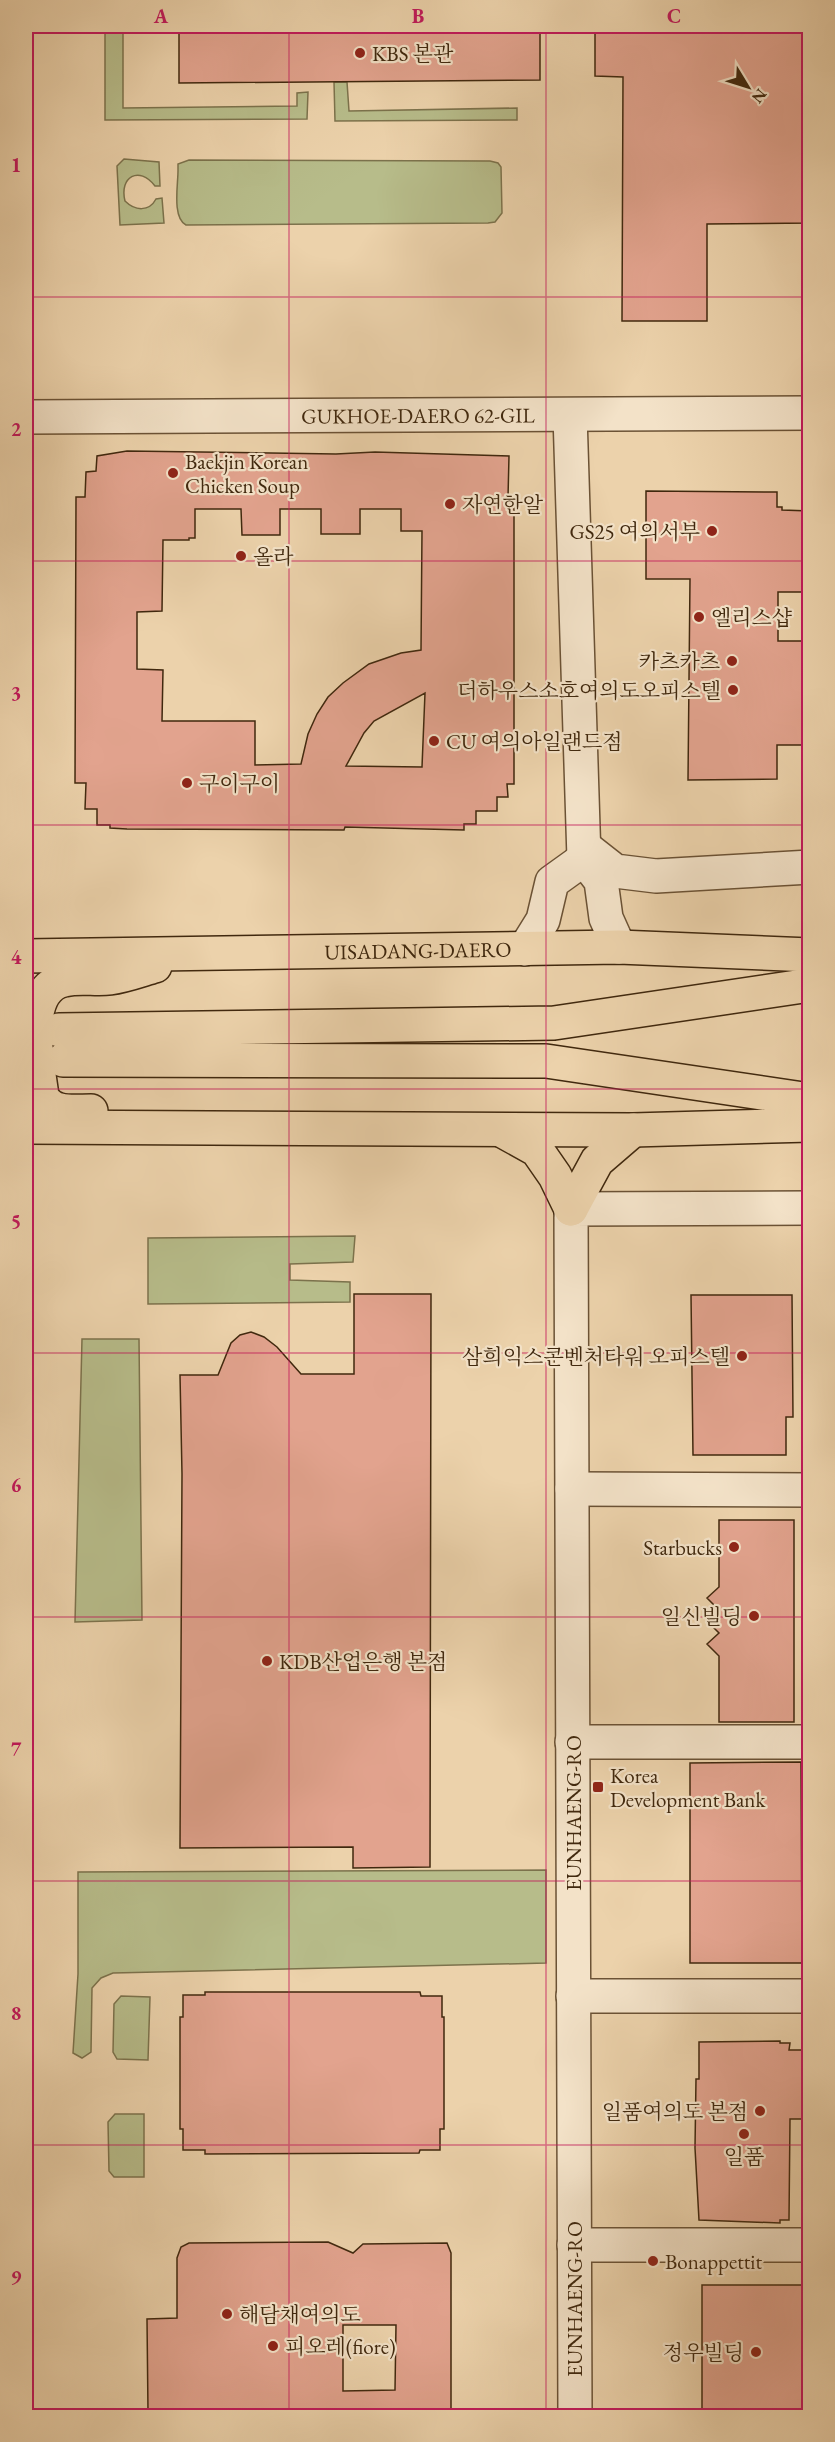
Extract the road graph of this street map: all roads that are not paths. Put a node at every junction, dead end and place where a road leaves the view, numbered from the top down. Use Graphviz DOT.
graph roads {
  1 [pos="810,413"];
  2 [pos="570,415"];
  3 [pos="26,417"];
  4 [pos="584,852"];
  5 [pos="810,867"];
  6 [pos="619,947"];
  7 [pos="525,950"];
  8 [pos="201,954"];
  9 [pos="810,955"];
  10 [pos="26,956"];
  11 [pos="810,985"];
  12 [pos="810,1100"];
  13 [pos="810,1125"];
  14 [pos="26,1127"];
  15 [pos="191,1128"];
  16 [pos="500,1130"];
  17 [pos="633,1130"];
  18 [pos="810,1208"];
  19 [pos="571,1209"];
  20 [pos="572,1489"];
  21 [pos="810,1490"];
  22 [pos="572,1742"];
  23 [pos="810,1742"];
  24 [pos="573,1996"];
  25 [pos="810,1996"];
  26 [pos="574,2245"];
  27 [pos="810,2245"];
  28 [pos="575,2416"];
  1 -- 2 [label="street, GUKHOE-DAERO 62-GIL"];
  2 -- 3 [label="street, GUKHOE-DAERO 62-GIL"];
  2 -- 4 [label="street"];
  4 -- 5 [label="street"];
  4 -- 6 [label="street"];
  4 -- 7 [label="street"];
  6 -- 7 [label="main road, UISADANG-DAERO"];
  6 -- 9 [label="main road, UISADANG-DAERO"];
  7 -- 8 [label="main road, UISADANG-DAERO"];
  8 -- 10 [label="main road, UISADANG-DAERO"];
  8 -- 15 [label="main road"];
  11 -- 12 [label="main road"];
  13 -- 17 [label="main road"];
  14 -- 15 [label="main road"];
  15 -- 16 [label="main road"];
  16 -- 17 [label="main road"];
  16 -- 19 [label="main road"];
  17 -- 19 [label="main road"];
  18 -- 19 [label="street"];
  19 -- 20 [label="street, EUNHAENG-RO"];
  20 -- 21 [label="street"];
  20 -- 22 [label="street, EUNHAENG-RO"];
  22 -- 23 [label="street"];
  22 -- 24 [label="street, EUNHAENG-RO"];
  24 -- 25 [label="street"];
  24 -- 26 [label="street, EUNHAENG-RO"];
  26 -- 27 [label="street"];
  26 -- 28 [label="street, EUNHAENG-RO"];
}
